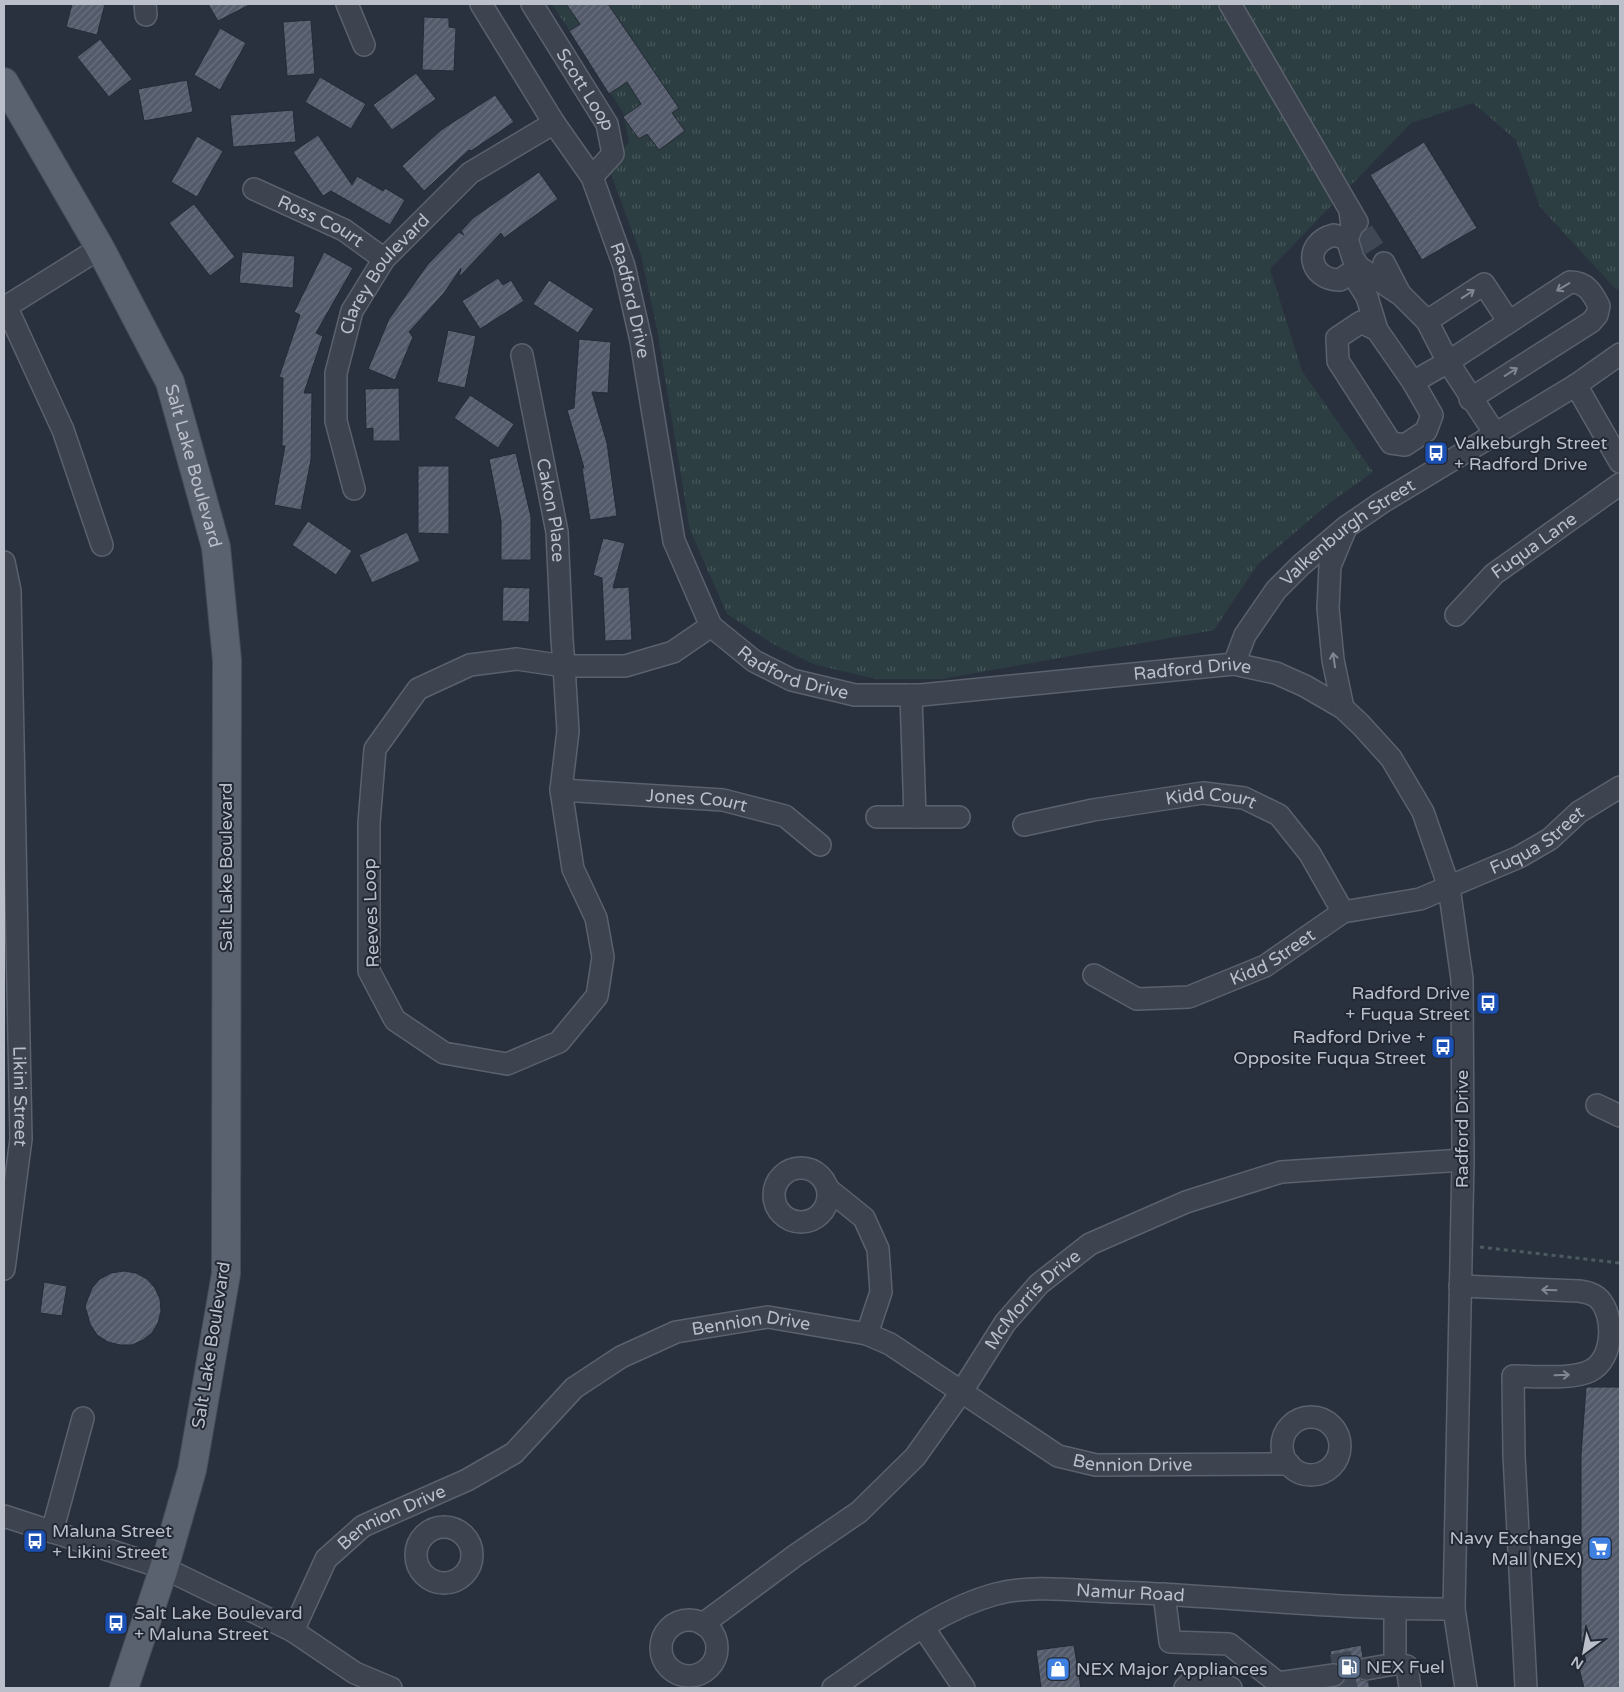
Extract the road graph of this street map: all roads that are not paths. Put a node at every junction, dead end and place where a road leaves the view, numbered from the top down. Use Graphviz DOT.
graph roads {
  1 [pos="347,4"];
  2 [pos="481,4"];
  3 [pos="532,4"];
  4 [pos="1230,4"];
  5 [pos="364,45"];
  6 [pos="4,82"];
  7 [pos="554,123"];
  8 [pos="592,177"];
  9 [pos="254,189"];
  10 [pos="1355,235"];
  11 [pos="100,248"];
  12 [pos="384,259"];
  13 [pos="1384,263"];
  14 [pos="1356,270"];
  15 [pos="1401,295"];
  16 [pos="5,307"];
  17 [pos="1427,321"];
  18 [pos="1509,322"];
  19 [pos="1377,330"];
  20 [pos="1620,354"];
  21 [pos="522,355"];
  22 [pos="1448,362"];
  23 [pos="1413,382"];
  24 [pos="1576,385"];
  25 [pos="1470,398"];
  26 [pos="1496,435"];
  27 [pos="1620,462"];
  28 [pos="1620,484"];
  29 [pos="354,489"];
  30 [pos="1346,527"];
  31 [pos="102,545"];
  32 [pos="4,562"];
  33 [pos="7,592"];
  34 [pos="1456,615"];
  35 [pos="711,626"];
  36 [pos="1234,664"];
  37 [pos="564,666"];
  38 [pos="910,695"];
  39 [pos="1342,708"];
  40 [pos="1620,786"];
  41 [pos="561,790"];
  42 [pos="877,817"];
  43 [pos="915,817"];
  44 [pos="959,817"];
  45 [pos="1024,825"];
  46 [pos="9,830"];
  47 [pos="820,845"];
  48 [pos="1449,886"];
  49 [pos="1343,912"];
  50 [pos="1094,975"];
  51 [pos="1597,1104"];
  52 [pos="1620,1116"];
  53 [pos="1463,1160"];
  54 [pos="828,1189"];
  55 [pos="4,1262"];
  56 [pos="1460,1286"];
  57 [pos="867,1334"];
  58 [pos="962,1391"];
  59 [pos="83,1418"];
  60 [pos="1288,1464"];
  61 [pos="418,1501"];
  62 [pos="4,1516"];
  63 [pos="431,1529"];
  64 [pos="52,1532"];
  65 [pos="164,1568"];
  66 [pos="1164,1594"];
  67 [pos="1454,1609"];
  68 [pos="1395,1610"];
  69 [pos="703,1624"];
  70 [pos="923,1628"];
  71 [pos="293,1631"];
  72 [pos="1329,1676"];
  73 [pos="124,1688"];
  74 [pos="392,1688"];
  75 [pos="832,1688"];
  76 [pos="964,1688"];
  77 [pos="1185,1688"];
  78 [pos="1231,1688"];
  79 [pos="1410,1688"];
  80 [pos="1466,1688"];
  81 [pos="1526,1688"];
  1 -- 5 [label="street"];
  2 -- 7 [label="street, Radford Drive"];
  3 -- 8 [label="street, Scott Loop"];
  4 -- 10 [label="street"];
  6 -- 11 [label="main road, Salt Lake Boulevard"];
  7 -- 8 [label="street, Radford Drive"];
  7 -- 12 [label="street, Clarey Boulevard"];
  8 -- 35 [label="street, Radford Drive"];
  9 -- 12 [label="street, Ross Court"];
  10 -- 14 [label="street"];
  10 -- 14 [label="street"];
  11 -- 16 [label="street"];
  11 -- 65 [label="main road, Salt Lake Boulevard"];
  12 -- 29 [label="street, Clarey Boulevard"];
  13 -- 15 [label="street"];
  14 -- 15 [label="street"];
  14 -- 19 [label="street"];
  15 -- 17 [label="street"];
  16 -- 31 [label="street"];
  17 -- 18 [label="street, one-way"];
  17 -- 22 [label="street"];
  18 -- 22 [label="street"];
  25 -- 18 [label="street, one-way"];
  19 -- 23 [label="street"];
  19 -- 23 [label="street"];
  20 -- 24 [label="street, Valkenburgh Street"];
  21 -- 37 [label="street, Cakon Place"];
  22 -- 23 [label="street"];
  22 -- 25 [label="street"];
  24 -- 26 [label="street, Valkenburgh Street"];
  24 -- 27 [label="street"];
  25 -- 26 [label="street"];
  26 -- 30 [label="street, Valkenburgh Street"];
  28 -- 34 [label="street, Fuqua Lane"];
  30 -- 36 [label="street, Valkenburgh Street"];
  39 -- 30 [label="street, one-way"];
  32 -- 33 [label="street, Likini Street"];
  33 -- 46 [label="street, Likini Street"];
  35 -- 37 [label="street, Reeves Loop"];
  35 -- 38 [label="street, Radford Drive"];
  36 -- 38 [label="street, Radford Drive"];
  36 -- 39 [label="street, Radford Drive"];
  37 -- 41 [label="street, Reeves Loop"];
  37 -- 41 [label="street, Reeves Loop"];
  38 -- 43 [label="street"];
  39 -- 48 [label="street, Radford Drive"];
  40 -- 48 [label="street, Fuqua Street"];
  41 -- 47 [label="street, Jones Court"];
  42 -- 43 [label="street"];
  43 -- 44 [label="street"];
  45 -- 49 [label="street, Kidd Court"];
  46 -- 55 [label="street, Likini Street"];
  48 -- 49 [label="street, Kidd Street"];
  48 -- 53 [label="street, Radford Drive"];
  49 -- 50 [label="street, Kidd Street"];
  51 -- 52 [label="street"];
  53 -- 56 [label="street, Radford Drive"];
  53 -- 58 [label="street, McMorris Drive"];
  54 -- 57 [label="street"];
  56 -- 67 [label="street, Radford Drive"];
  81 -- 56 [label="street, one-way"];
  57 -- 58 [label="street, Bennion Drive"];
  57 -- 61 [label="street, Bennion Drive"];
  58 -- 60 [label="street, Bennion Drive"];
  58 -- 69 [label="street, McMorris Drive"];
  59 -- 64 [label="street"];
  61 -- 63 [label="street"];
  61 -- 71 [label="street, Bennion Drive"];
  62 -- 64 [label="street"];
  64 -- 65 [label="street"];
  65 -- 71 [label="street"];
  65 -- 73 [label="main road, Salt Lake Boulevard"];
  66 -- 68 [label="street, Namur Road"];
  66 -- 70 [label="street, Namur Road"];
  66 -- 72 [label="street"];
  67 -- 68 [label="street, Namur Road"];
  67 -- 80 [label="street, Radford Drive"];
  68 -- 79 [label="street"];
  70 -- 75 [label="street, Namur Road"];
  70 -- 76 [label="street"];
  71 -- 74 [label="street"];
  77 -- 78 [label="street"];
}
